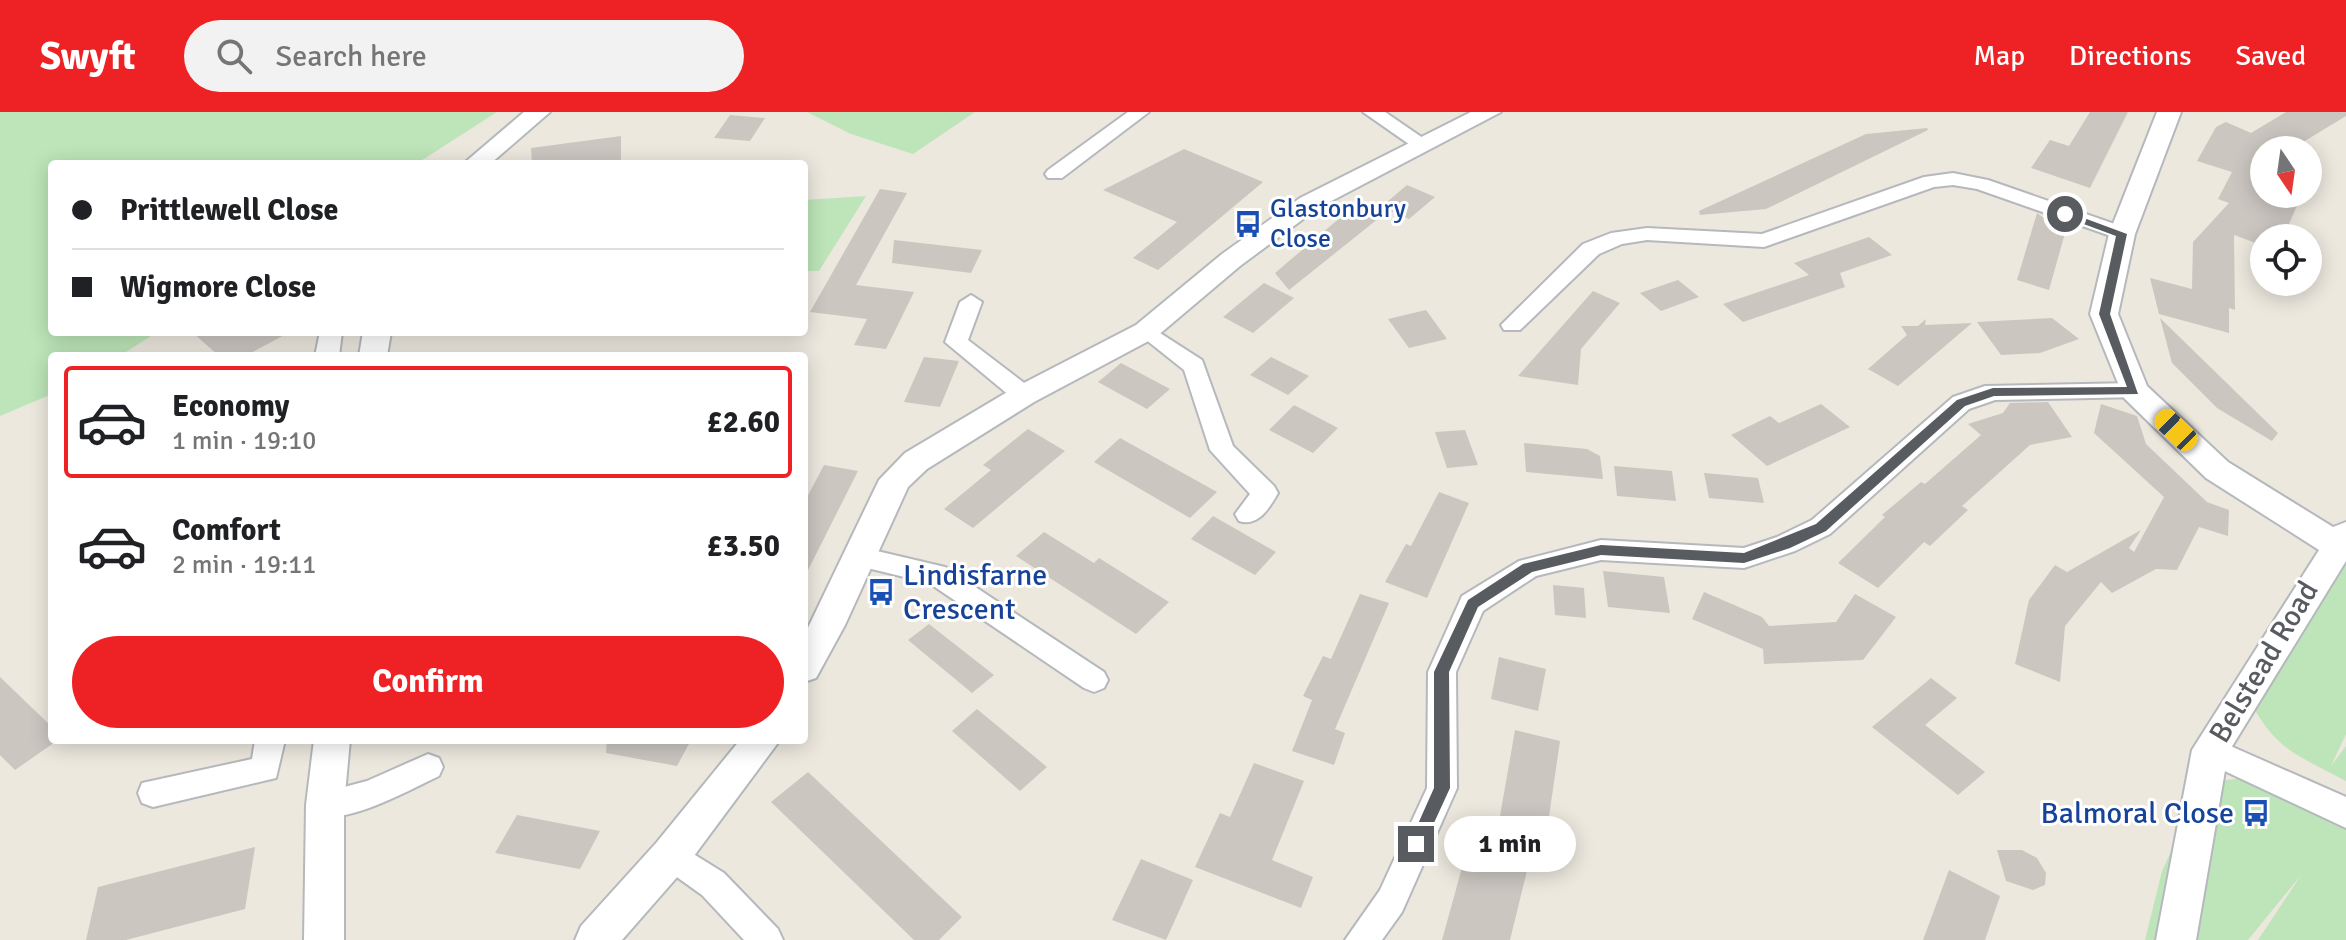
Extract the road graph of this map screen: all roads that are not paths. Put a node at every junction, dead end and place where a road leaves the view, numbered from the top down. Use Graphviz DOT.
graph roads {
  1 [pos="538,112"];
  2 [pos="1140,112"];
  3 [pos="1372,112"];
  4 [pos="1489,112"];
  5 [pos="2169,112"];
  6 [pos="1423,145"];
  7 [pos="480,160"];
  8 [pos="1055,174"];
  9 [pos="2122,234"];
  10 [pos="971,302"];
  11 [pos="1512,325"];
  12 [pos="1146,331"];
  13 [pos="2134,391"];
  14 [pos="1024,395"];
  15 [pos="1248,514"];
  16 [pos="2341,539"];
  17 [pos="860,557"];
  18 [pos="808,660"];
  19 [pos="1094,680"];
  20 [pos="269,744"];
  21 [pos="332,744"];
  22 [pos="759,744"];
  23 [pos="2210,750"];
  24 [pos="428,767"];
  25 [pos="153,793"];
  26 [pos="325,805"];
  27 [pos="2346,814"];
  28 [pos="671,855"];
  29 [pos="324,940"];
  30 [pos="595,940"];
  31 [pos="766,940"];
  32 [pos="1362,940"];
  33 [pos="2176,940"];
  1 -- 7 [label="street"];
  2 -- 8 [label="street"];
  3 -- 6 [label="street"];
  4 -- 6 [label="street"];
  5 -- 9 [label="street"];
  6 -- 12 [label="street"];
  9 -- 11 [label="street"];
  9 -- 13 [label="street"];
  10 -- 14 [label="street"];
  12 -- 14 [label="street"];
  12 -- 15 [label="street"];
  13 -- 16 [label="street"];
  13 -- 32 [label="street"];
  14 -- 17 [label="street"];
  16 -- 23 [label="street, Belstead Road"];
  17 -- 18 [label="street"];
  17 -- 19 [label="street"];
  20 -- 25 [label="street"];
  21 -- 26 [label="street"];
  22 -- 28 [label="street"];
  23 -- 27 [label="street"];
  23 -- 33 [label="street, Belstead Road"];
  24 -- 26 [label="street"];
  26 -- 29 [label="street"];
  28 -- 30 [label="street"];
  28 -- 31 [label="street"];
}
